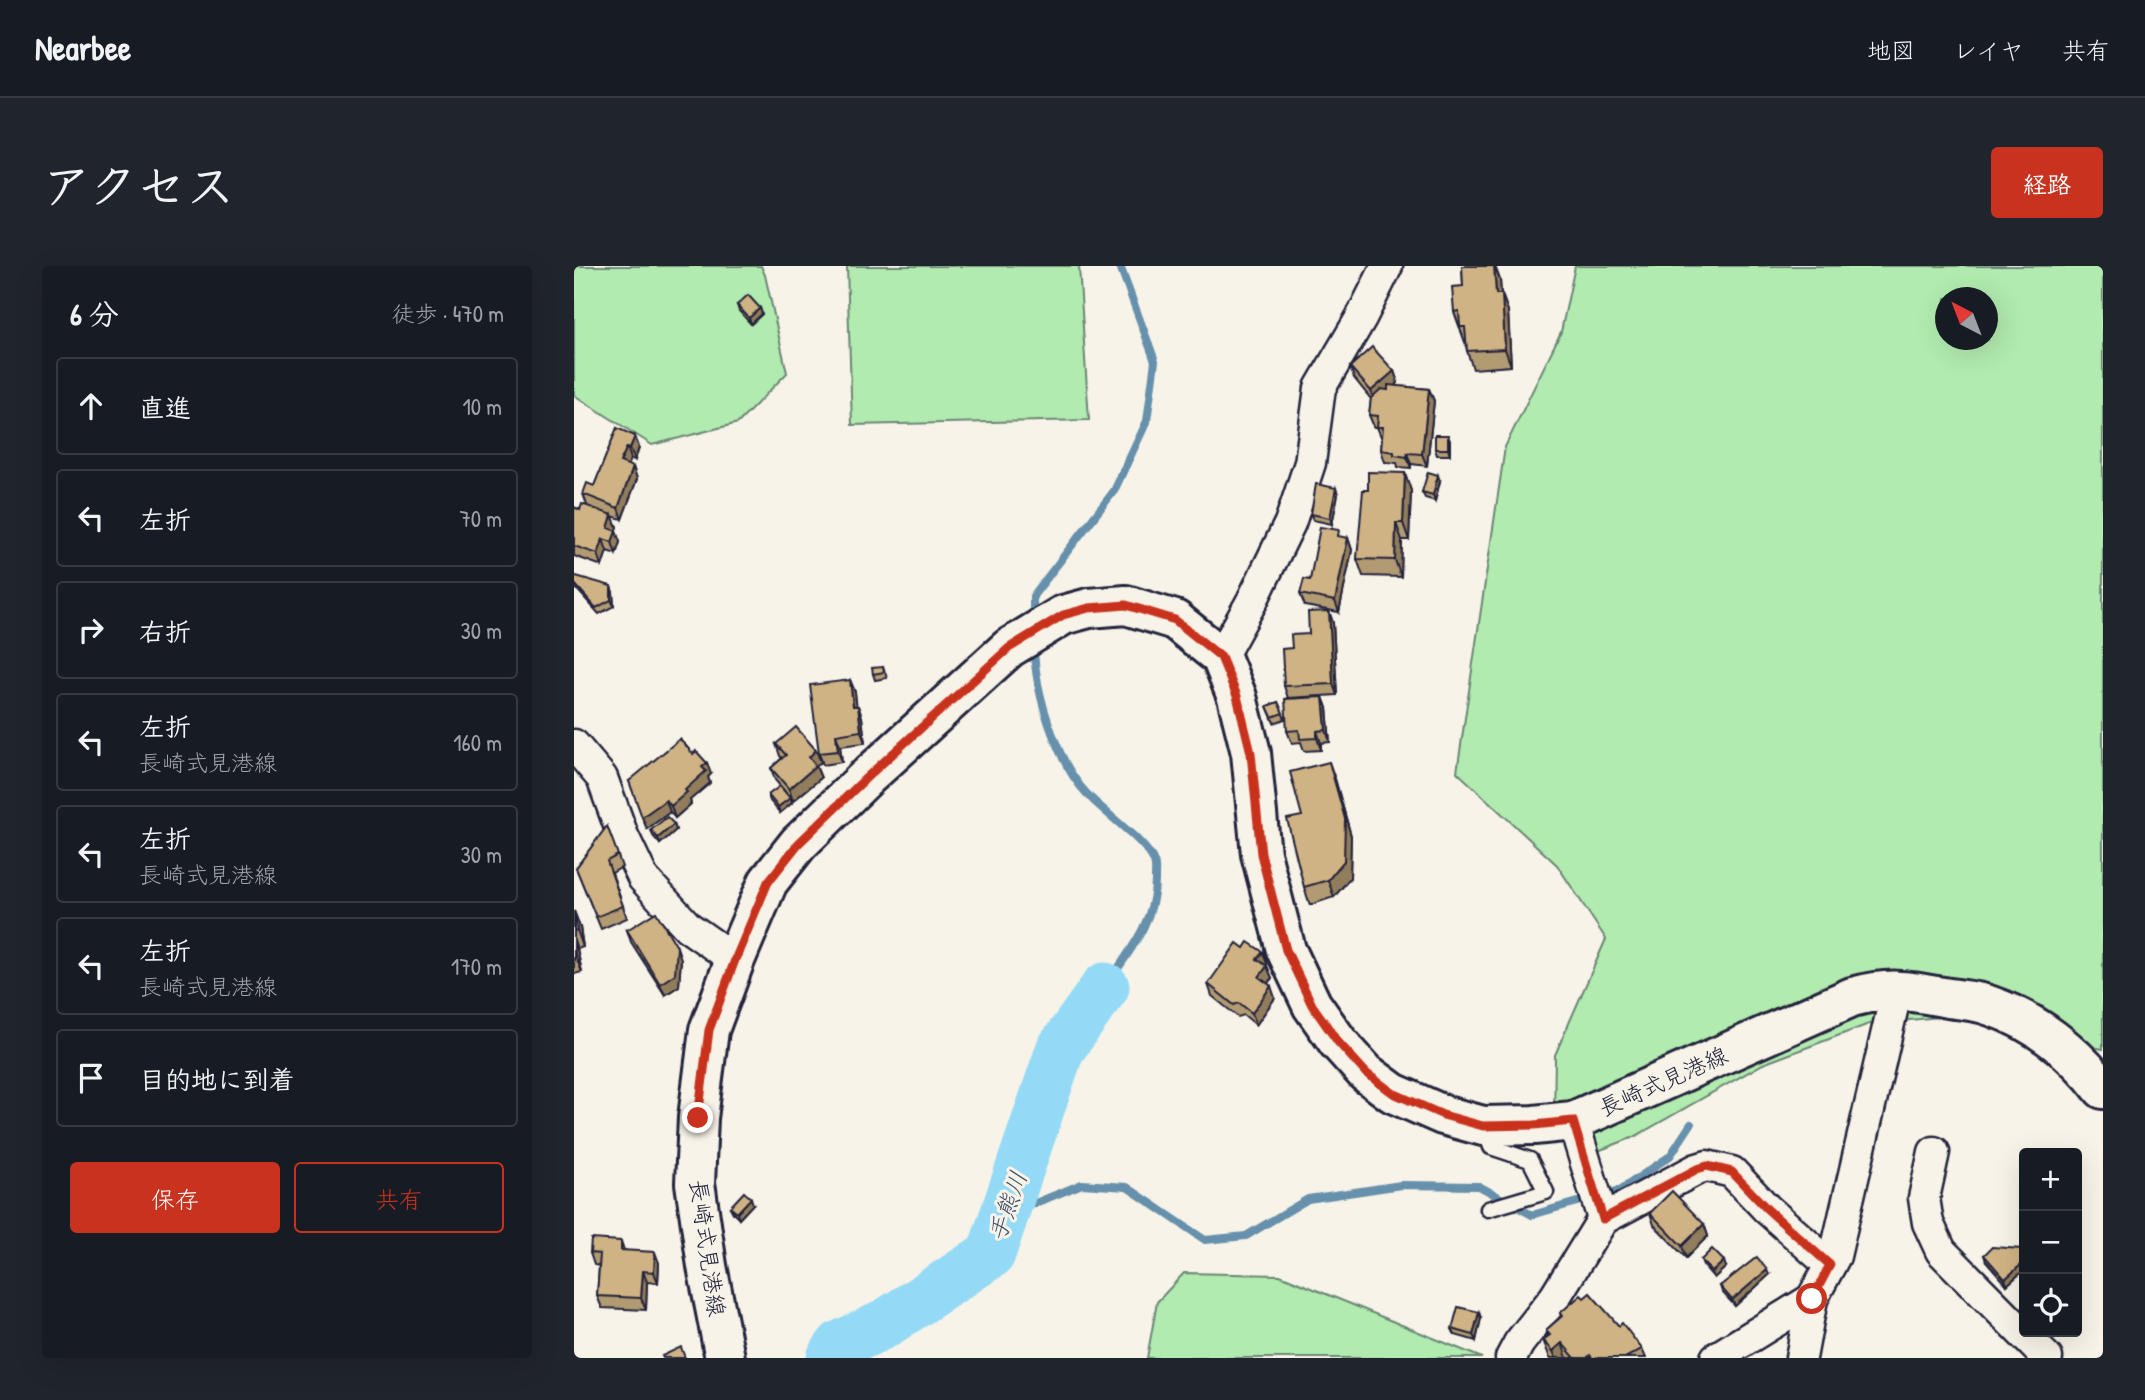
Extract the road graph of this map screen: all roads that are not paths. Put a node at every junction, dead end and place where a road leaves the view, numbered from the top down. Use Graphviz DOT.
graph roads {
  1 [pos="1387,266"];
  2 [pos="1221,657"];
  3 [pos="574,745"];
  4 [pos="735,960"];
  5 [pos="1897,989"];
  6 [pos="2103,1089"];
  7 [pos="1573,1121"];
  8 [pos="1483,1126"];
  9 [pos="1934,1152"];
  10 [pos="1488,1209"];
  11 [pos="1603,1216"];
  12 [pos="1830,1265"];
  13 [pos="1812,1299"];
  14 [pos="725,1358"];
  15 [pos="1511,1358"];
  16 [pos="1716,1358"];
  17 [pos="1801,1358"];
  18 [pos="2047,1358"];
  1 -- 2 [label="street"];
  2 -- 4 [label="main road, 長崎式見港線"];
  2 -- 8 [label="main road, 長崎式見港線"];
  3 -- 4 [label="street"];
  4 -- 14 [label="main road, 長崎式見港線"];
  5 -- 6 [label="main road, 長崎式見港線"];
  5 -- 7 [label="main road, 長崎式見港線"];
  5 -- 12 [label="street"];
  7 -- 8 [label="main road, 長崎式見港線"];
  7 -- 11 [label="street"];
  8 -- 10 [label="lane"];
  9 -- 18 [label="street"];
  11 -- 12 [label="street"];
  11 -- 15 [label="street"];
  12 -- 13 [label="street"];
  13 -- 16 [label="street"];
  13 -- 17 [label="street"];
}
